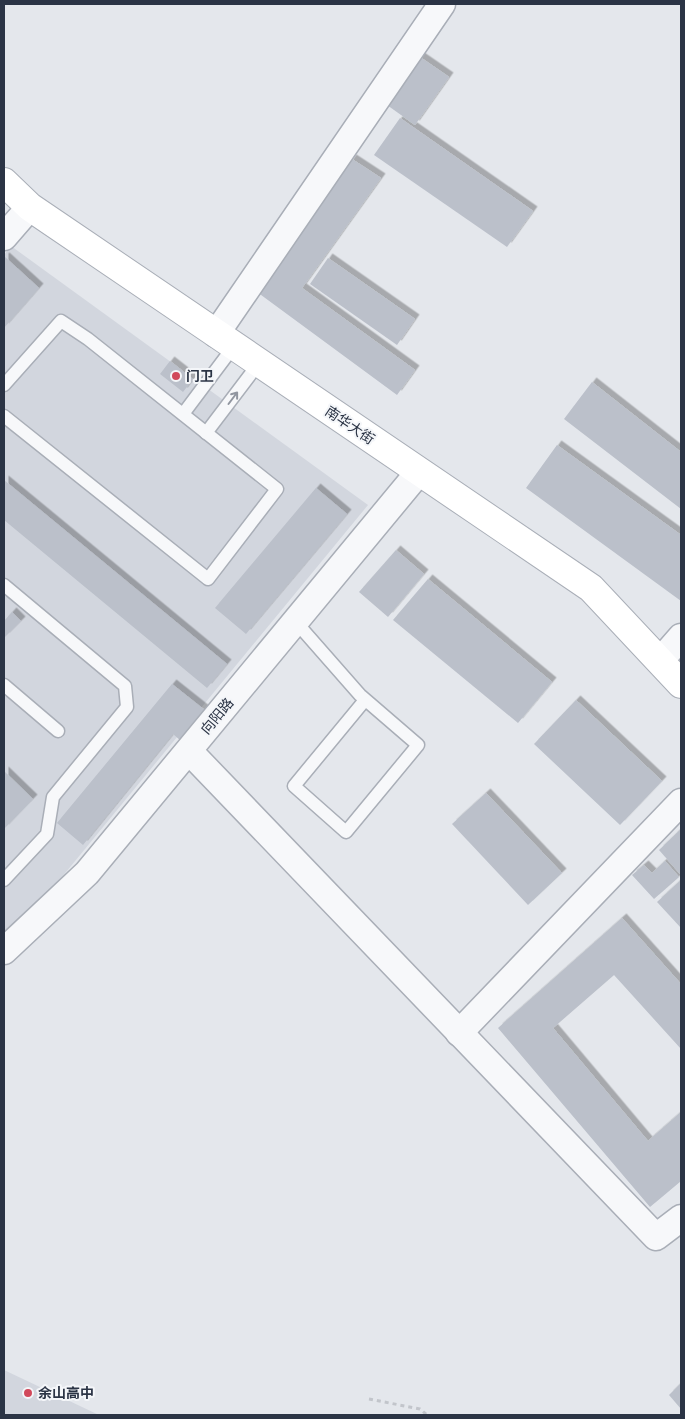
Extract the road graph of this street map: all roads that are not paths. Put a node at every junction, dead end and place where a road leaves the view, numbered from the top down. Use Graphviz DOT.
graph roads {
  1 [pos="442,4"];
  2 [pos="4,182"];
  3 [pos="30,207"];
  4 [pos="4,237"];
  5 [pos="225,340"];
  6 [pos="259,363"];
  7 [pos="4,385"];
  8 [pos="183,414"];
  9 [pos="4,416"];
  10 [pos="206,432"];
  11 [pos="419,472"];
  12 [pos="4,585"];
  13 [pos="295,621"];
  14 [pos="681,637"];
  15 [pos="660,662"];
  16 [pos="681,684"];
  17 [pos="4,685"];
  18 [pos="365,700"];
  19 [pos="58,731"];
  20 [pos="188,751"];
  21 [pos="681,802"];
  22 [pos="4,880"];
  23 [pos="4,951"];
  24 [pos="460,1033"];
  25 [pos="681,1218"];
  1 -- 5 [label="street"];
  2 -- 3 [label="main road, 南华大街"];
  3 -- 4 [label="street"];
  3 -- 5 [label="main road, 南华大街"];
  5 -- 6 [label="main road, 南华大街"];
  5 -- 8 [label="lane"];
  10 -- 6 [label="lane, one-way"];
  6 -- 11 [label="main road, 南华大街"];
  7 -- 8 [label="lane"];
  8 -- 10 [label="lane"];
  9 -- 10 [label="lane"];
  11 -- 13 [label="street, 向阳路"];
  11 -- 15 [label="main road, 南华大街"];
  12 -- 22 [label="lane"];
  13 -- 18 [label="lane"];
  13 -- 20 [label="street, 向阳路"];
  14 -- 15 [label="street"];
  15 -- 16 [label="main road, 南华大街"];
  17 -- 19 [label="lane"];
  18 -- 18 [label="lane"];
  20 -- 23 [label="street, 向阳路"];
  20 -- 24 [label="street"];
  21 -- 24 [label="street"];
  24 -- 25 [label="street"];
}
